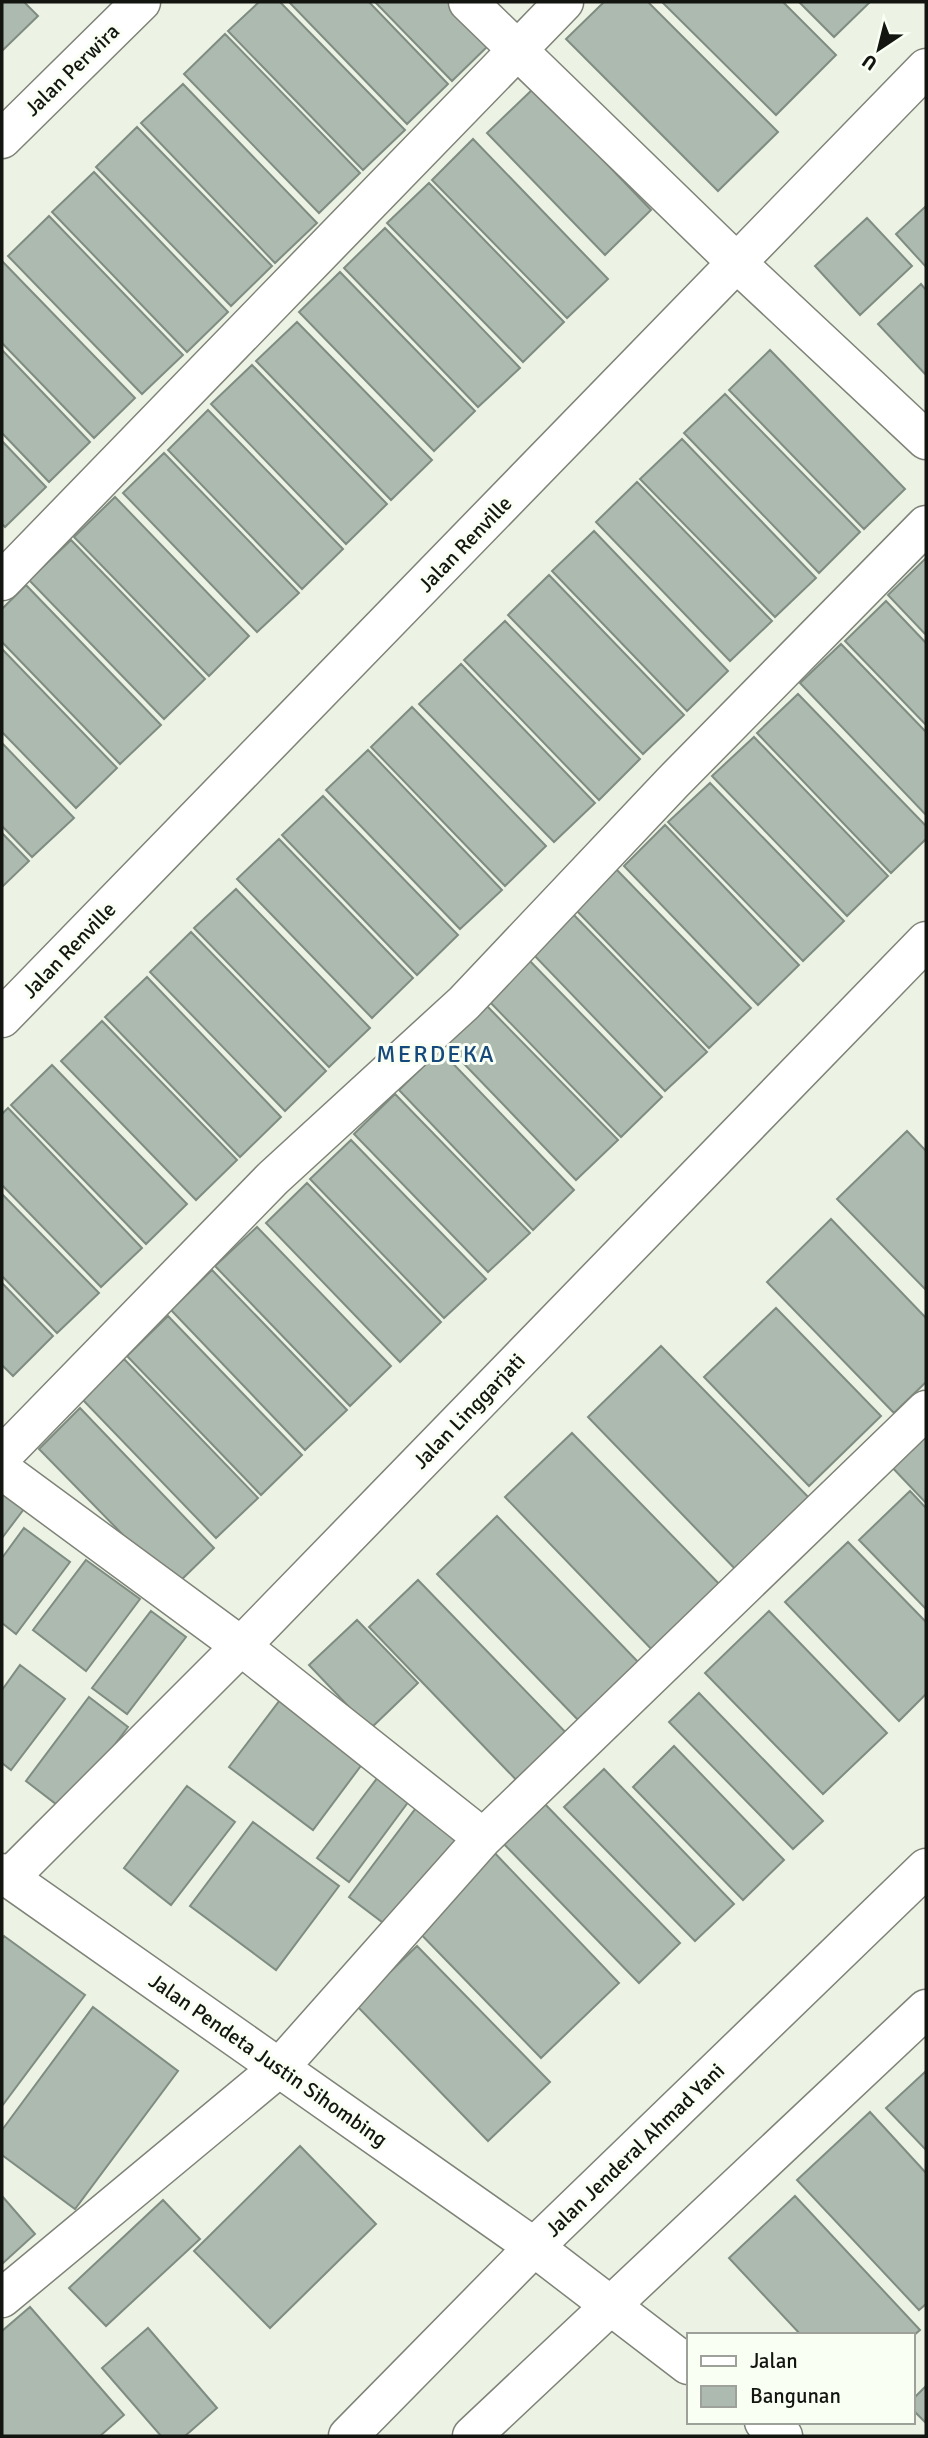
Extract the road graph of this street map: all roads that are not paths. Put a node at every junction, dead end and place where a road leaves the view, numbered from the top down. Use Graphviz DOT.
graph roads {
  1 [pos="141,2"];
  2 [pos="468,2"];
  3 [pos="565,2"];
  4 [pos="518,47"];
  5 [pos="926,68"];
  6 [pos="2,139"];
  7 [pos="738,264"];
  8 [pos="926,440"];
  9 [pos="926,525"];
  10 [pos="2,581"];
  11 [pos="926,941"];
  12 [pos="2,1018"];
  13 [pos="926,1410"];
  14 [pos="2,1456"];
  15 [pos="2,1470"];
  16 [pos="241,1646"];
  17 [pos="483,1838"];
  18 [pos="926,1868"];
  19 [pos="5,1875"];
  20 [pos="926,2009"];
  21 [pos="280,2067"];
  22 [pos="534,2248"];
  23 [pos="2,2298"];
  24 [pos="611,2307"];
  25 [pos="687,2364"];
  26 [pos="767,2424"];
  27 [pos="348,2436"];
  28 [pos="472,2436"];
  29 [pos="783,2436"];
  1 -- 6 [label="street, Jalan Perwira"];
  2 -- 4 [label="street"];
  3 -- 4 [label="street"];
  4 -- 7 [label="street"];
  4 -- 10 [label="street"];
  5 -- 7 [label="street, Jalan Renville"];
  7 -- 8 [label="street"];
  7 -- 12 [label="street, Jalan Renville"];
  9 -- 14 [label="street"];
  11 -- 16 [label="street, Jalan Linggarjati"];
  13 -- 17 [label="street"];
  15 -- 16 [label="street"];
  16 -- 17 [label="street"];
  16 -- 19 [label="street, Jalan Linggarjati"];
  17 -- 21 [label="street"];
  18 -- 22 [label="street, Jalan Jenderal Ahmad Yani"];
  19 -- 21 [label="street, Jalan Pendeta Justin Sihombing"];
  20 -- 24 [label="street"];
  21 -- 22 [label="street, Jalan Pendeta Justin Sihombing"];
  21 -- 23 [label="street"];
  22 -- 24 [label="street, Jalan Pendeta Justin Sihombing"];
  22 -- 27 [label="street, Jalan Jenderal Ahmad Yani"];
  24 -- 25 [label="street, Jalan Pendeta Justin Sihombing"];
  24 -- 28 [label="street"];
  26 -- 29 [label="street"];
}
